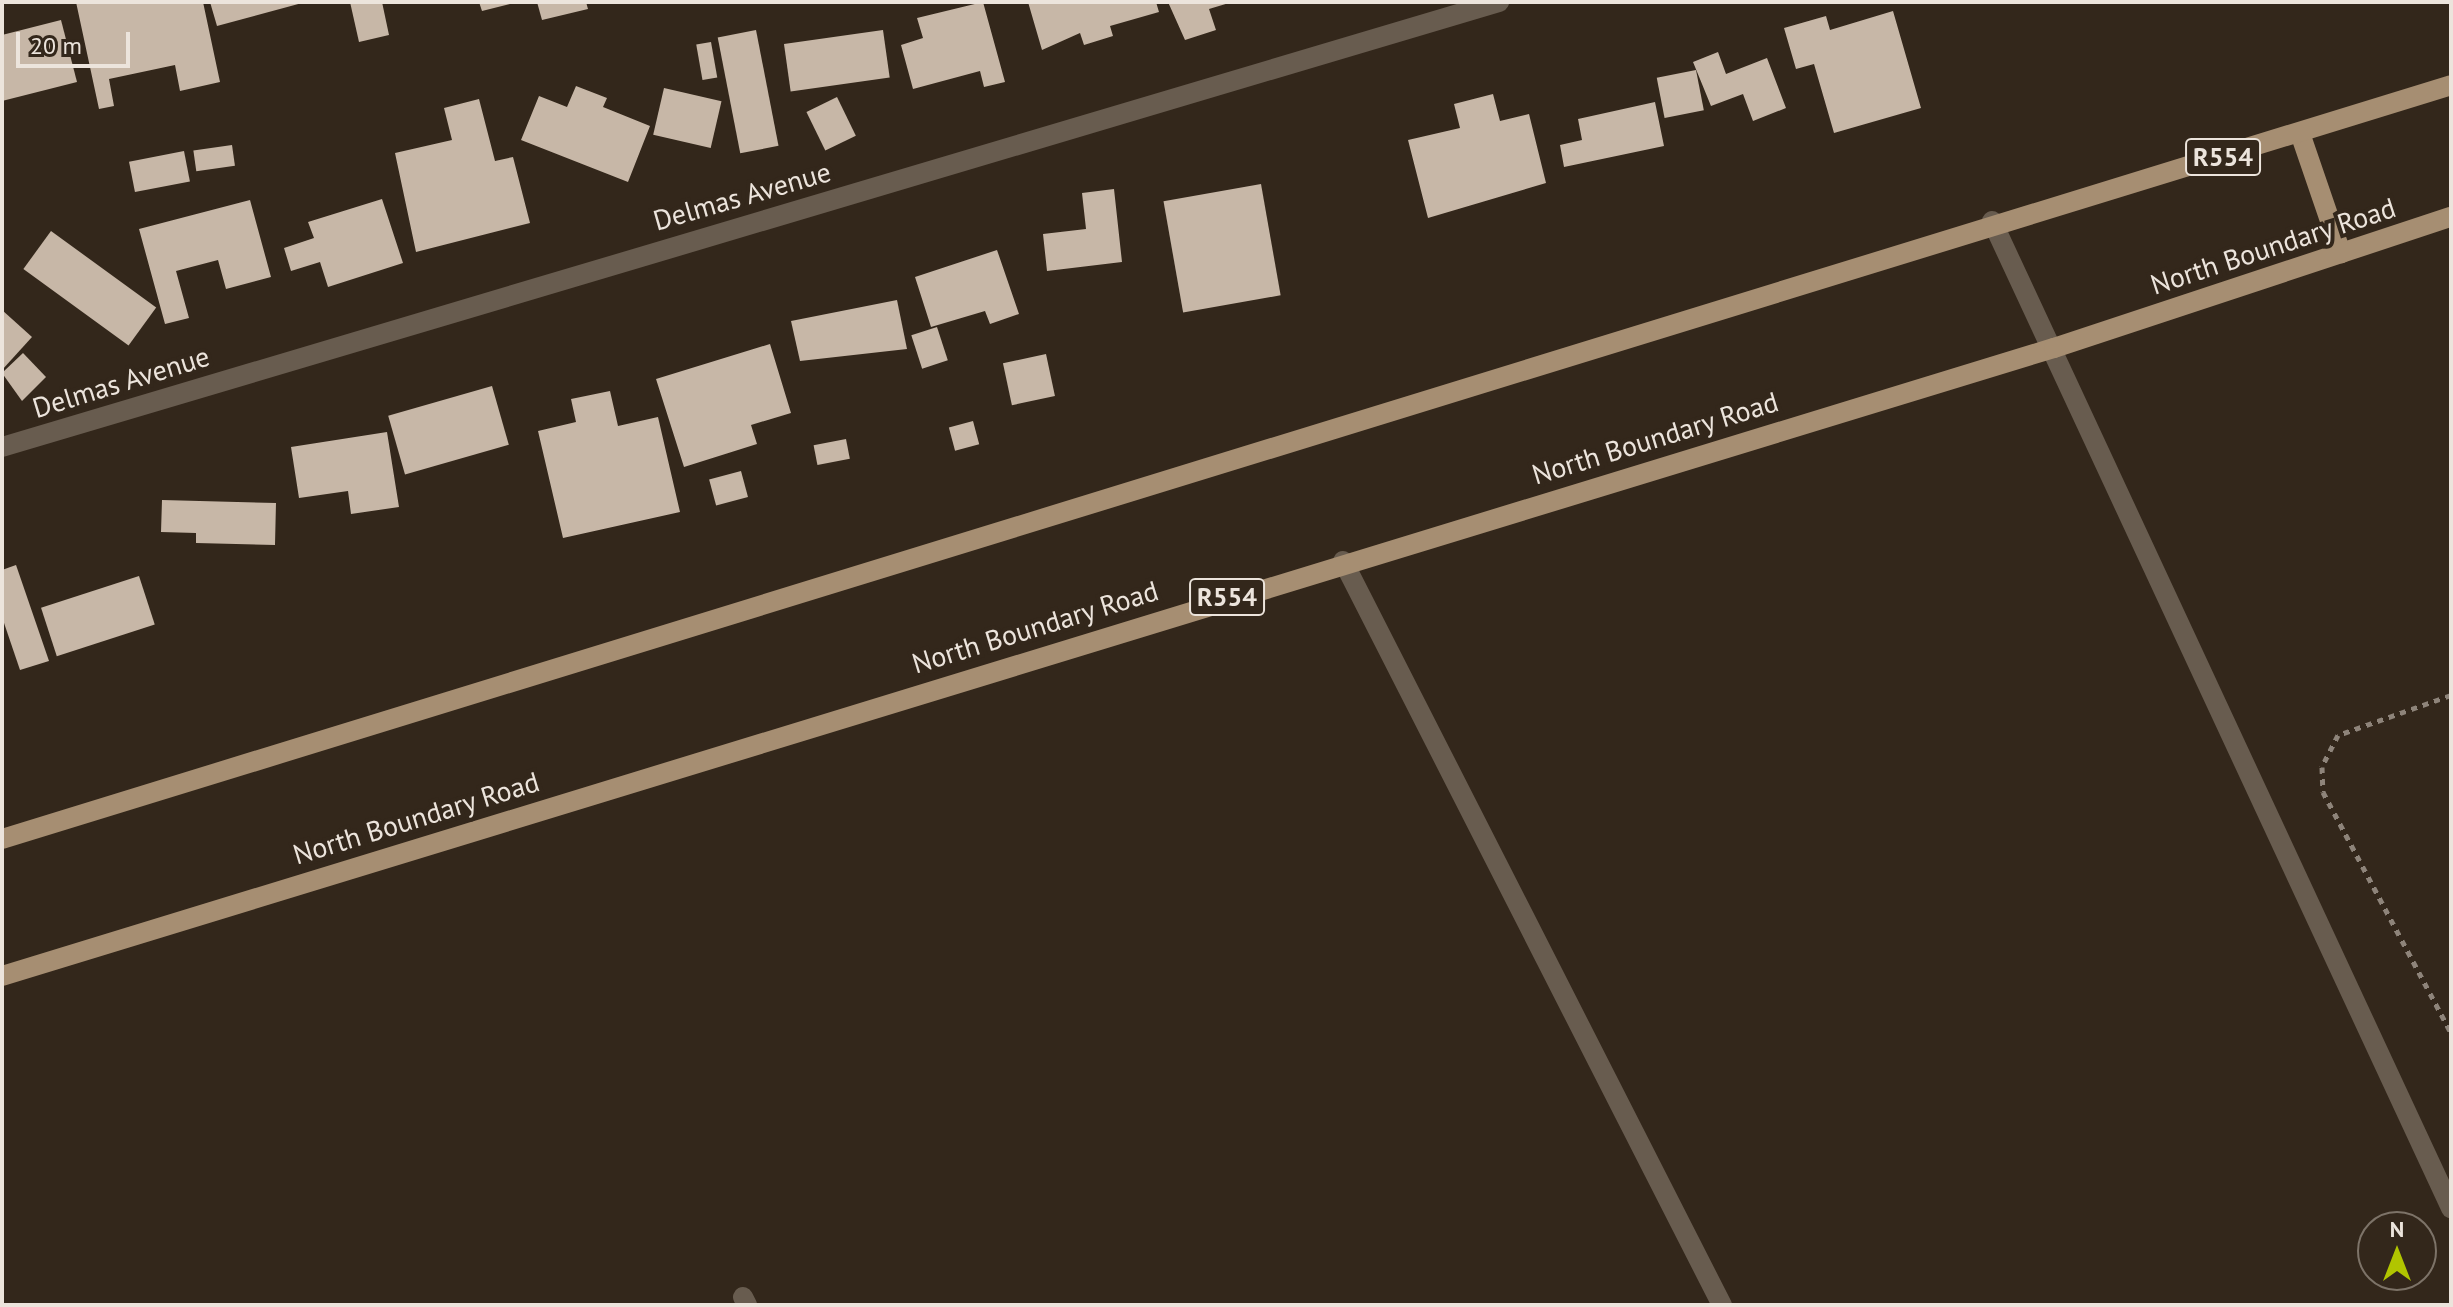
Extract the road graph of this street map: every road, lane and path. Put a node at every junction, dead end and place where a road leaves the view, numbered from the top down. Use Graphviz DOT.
graph roads {
  1 [pos="1499,2"];
  2 [pos="2451,85"];
  3 [pos="2301,136"];
  4 [pos="2451,217"];
  5 [pos="1992,221"];
  6 [pos="2341,253"];
  7 [pos="2054,348"];
  8 [pos="2,447"];
  9 [pos="1343,561"];
  10 [pos="2451,695"];
  11 [pos="2,839"];
  12 [pos="2,976"];
  13 [pos="2451,1033"];
  14 [pos="2451,1208"];
  15 [pos="1722,1305"];
  1 -- 8 [label="street, Delmas Avenue"];
  2 -- 3 [label="main road, R554"];
  3 -- 5 [label="main road, R554"];
  3 -- 6 [label="main road"];
  4 -- 6 [label="main road, North Boundary Road / R554"];
  5 -- 7 [label="street"];
  5 -- 11 [label="main road, R554"];
  6 -- 7 [label="main road, North Boundary Road / R554"];
  7 -- 9 [label="main road, North Boundary Road / R554"];
  7 -- 14 [label="street"];
  9 -- 12 [label="main road, North Boundary Road / R554"];
  9 -- 15 [label="street"];
  10 -- 13 [label="path"];
}
